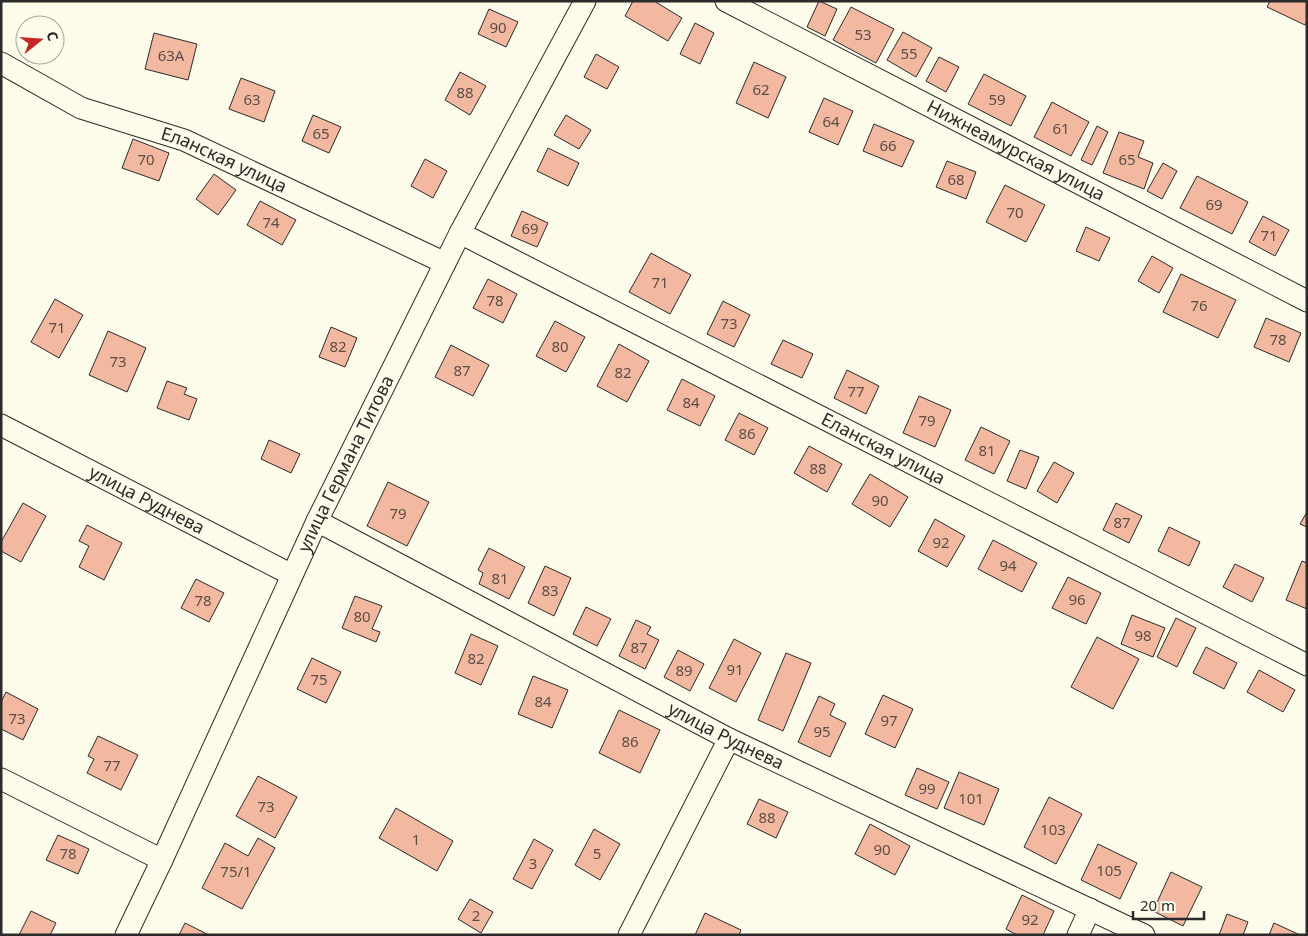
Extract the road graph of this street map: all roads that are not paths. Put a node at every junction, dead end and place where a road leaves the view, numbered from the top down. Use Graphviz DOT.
graph roads {
  1 [pos="585,1"];
  2 [pos="726,1"];
  3 [pos="1,64"];
  4 [pos="460,233"];
  5 [pos="445,263"];
  6 [pos="1307,301"];
  7 [pos="1,425"];
  8 [pos="317,522"];
  9 [pos="292,575"];
  10 [pos="1307,665"];
  11 [pos="729,739"];
  12 [pos="1,778"];
  13 [pos="162,860"];
  14 [pos="1090,909"];
  15 [pos="126,935"];
  16 [pos="629,935"];
  17 [pos="1078,935"];
  18 [pos="1144,935"];
  1 -- 4 [label="street, улица Германа Титова"];
  2 -- 6 [label="street, Нижнеамурская улица"];
  3 -- 5 [label="street, Еланская улица"];
  4 -- 5 [label="street, улица Германа Титова"];
  4 -- 10 [label="street, Еланская улица"];
  5 -- 8 [label="street, улица Германа Титова"];
  7 -- 9 [label="street, улица Руднева"];
  8 -- 9 [label="street, улица Германа Титова"];
  8 -- 11 [label="street, улица Руднева"];
  9 -- 13 [label="street, улица Германа Титова"];
  11 -- 14 [label="street, улица Руднева"];
  11 -- 16 [label="street"];
  12 -- 13 [label="street"];
  13 -- 15 [label="street, улица Германа Титова"];
  14 -- 17 [label="street"];
  14 -- 18 [label="street, улица Руднева"];
}
